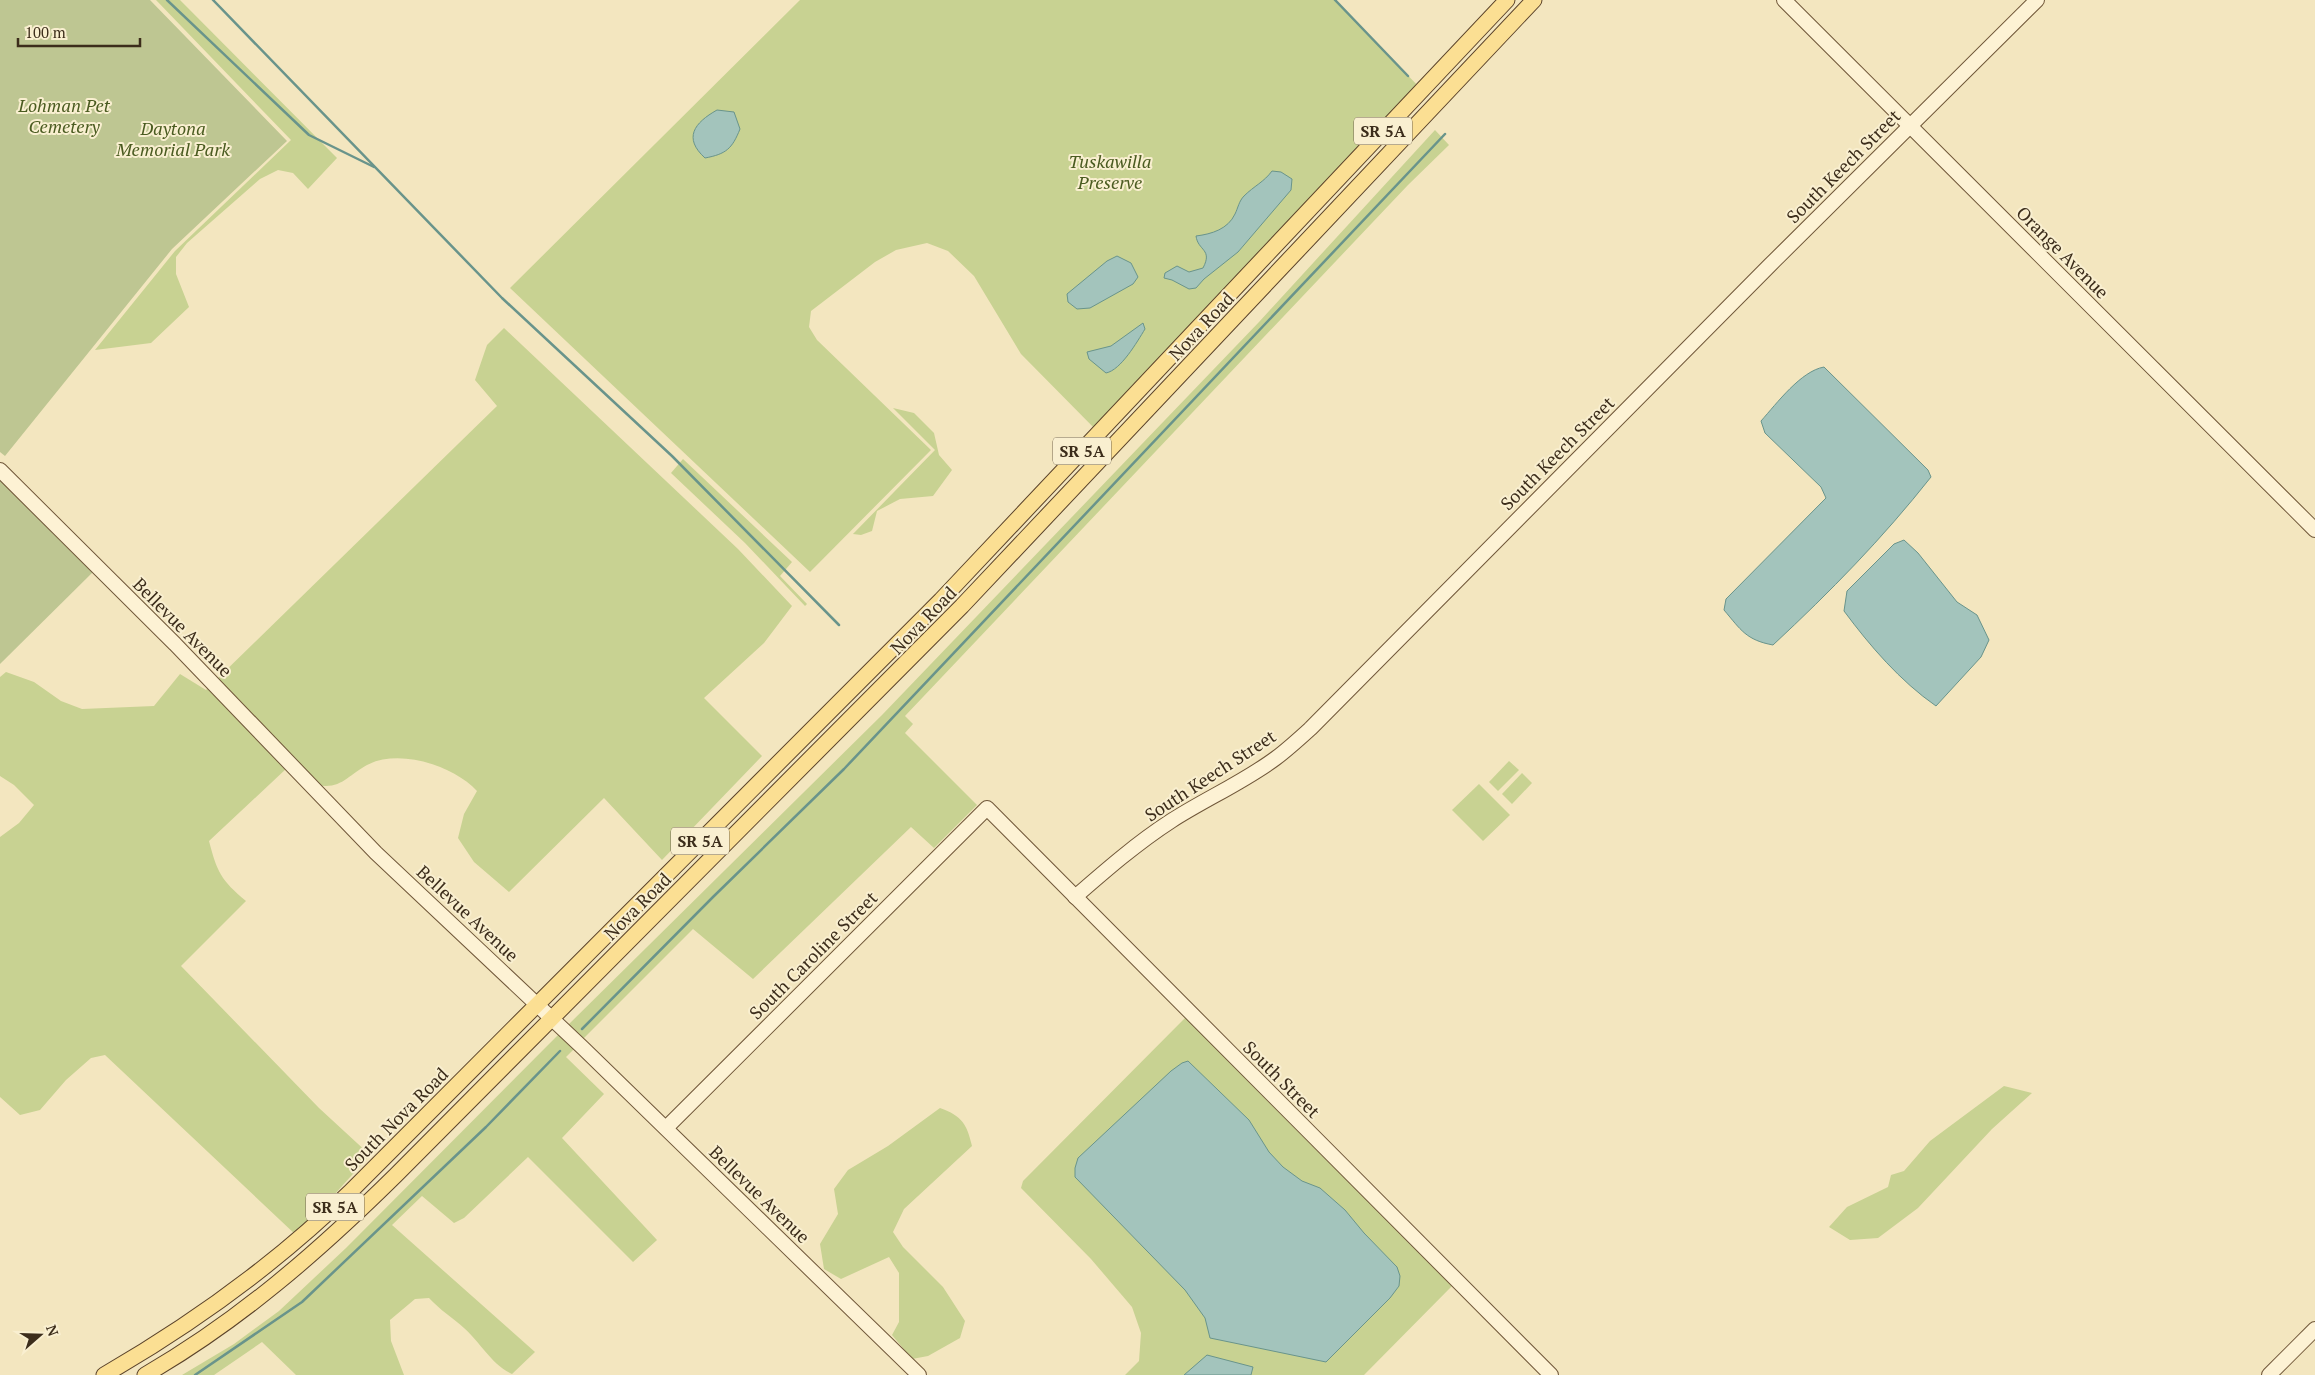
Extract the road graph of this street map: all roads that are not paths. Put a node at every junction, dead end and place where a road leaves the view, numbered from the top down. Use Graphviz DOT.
graph roads {
  1 [pos="1506,0"];
  2 [pos="1534,0"];
  3 [pos="1784,0"];
  4 [pos="2037,0"];
  5 [pos="1470,39"];
  6 [pos="1450,60"];
  7 [pos="1468,71"];
  8 [pos="1446,94"];
  9 [pos="1910,126"];
  10 [pos="1222,302"];
  11 [pos="1201,325"];
  12 [pos="1214,340"];
  13 [pos="1193,362"];
  14 [pos="0,470"];
  15 [pos="1050,485"];
  16 [pos="1046,518"];
  17 [pos="2315,530"];
  18 [pos="987,808"];
  19 [pos="1076,897"];
  20 [pos="537,1004"];
  21 [pos="551,1018"];
  22 [pos="666,1128"];
  23 [pos="2315,1329"];
  24 [pos="104,1375"];
  25 [pos="145,1375"];
  26 [pos="919,1375"];
  27 [pos="1551,1375"];
  28 [pos="2269,1375"];
  1 -- 5 [label="main road, SR 5A"];
  2 -- 7 [label="main road, SR 5A"];
  3 -- 9 [label="street, Orange Avenue"];
  4 -- 9 [label="street, South Keech Street"];
  5 -- 6 [label="main road, SR 5A"];
  5 -- 7 [label="main road"];
  6 -- 8 [label="main road"];
  6 -- 10 [label="main road, Nova Road / SR 5A"];
  7 -- 8 [label="main road, SR 5A"];
  8 -- 12 [label="main road, Nova Road / SR 5A"];
  9 -- 17 [label="street, Orange Avenue"];
  9 -- 19 [label="street, South Keech Street"];
  10 -- 11 [label="main road, Nova Road / SR 5A"];
  10 -- 12 [label="main road"];
  11 -- 13 [label="main road"];
  11 -- 15 [label="main road, Nova Road / SR 5A"];
  12 -- 13 [label="main road, Nova Road / SR 5A"];
  13 -- 16 [label="main road, Nova Road / SR 5A"];
  14 -- 20 [label="street, Bellevue Avenue"];
  15 -- 16 [label="main road"];
  15 -- 20 [label="main road, Nova Road / SR 5A"];
  16 -- 21 [label="main road, Nova Road / SR 5A"];
  18 -- 19 [label="street, South Street"];
  18 -- 22 [label="street, South Caroline Street"];
  19 -- 27 [label="street, South Street"];
  20 -- 21 [label="street, Bellevue Avenue"];
  20 -- 24 [label="main road, South Nova Road / SR 5A"];
  21 -- 22 [label="street, Bellevue Avenue"];
  21 -- 25 [label="main road, SR 5A"];
  22 -- 26 [label="street, Bellevue Avenue"];
  23 -- 28 [label="street"];
}
